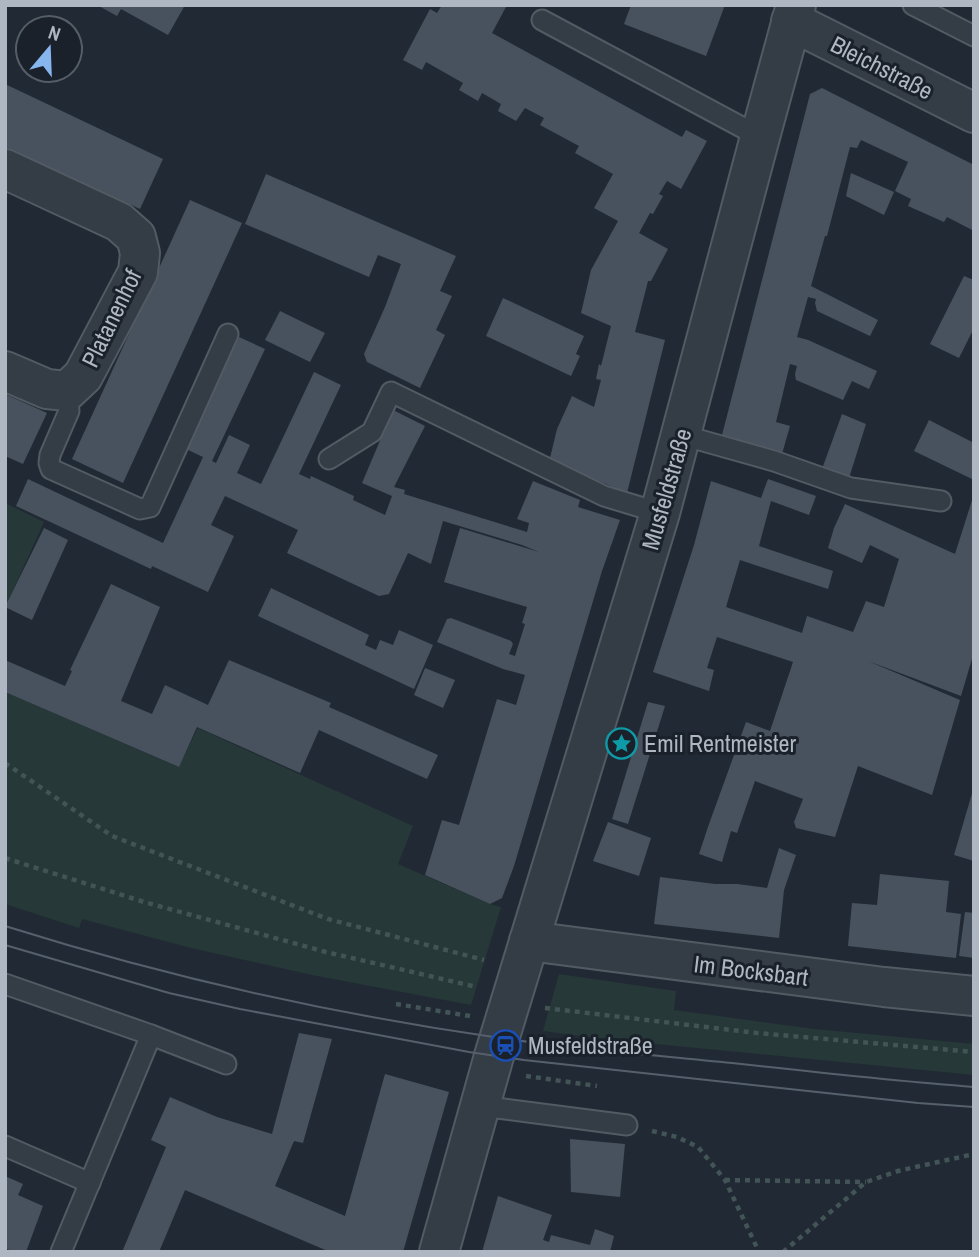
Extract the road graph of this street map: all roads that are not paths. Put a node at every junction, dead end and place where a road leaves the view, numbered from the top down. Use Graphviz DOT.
graph roads {
  1 [pos="913,5"];
  2 [pos="794,13"];
  3 [pos="542,20"];
  4 [pos="974,36"];
  5 [pos="974,113"];
  6 [pos="760,136"];
  7 [pos="5,169"];
  8 [pos="228,334"];
  9 [pos="5,372"];
  10 [pos="67,391"];
  11 [pos="682,435"];
  12 [pos="328,459"];
  13 [pos="942,501"];
  14 [pos="660,513"];
  15 [pos="529,941"];
  16 [pos="5,984"];
  17 [pos="974,996"];
  18 [pos="151,1035"];
  19 [pos="226,1064"];
  20 [pos="481,1106"];
  21 [pos="626,1125"];
  22 [pos="5,1146"];
  23 [pos="90,1183"];
  24 [pos="61,1252"];
  25 [pos="439,1252"];
  1 -- 4 [label="lane"];
  2 -- 5 [label="street, Bleichstraße"];
  2 -- 6 [label="street, Musfeldstraße"];
  3 -- 6 [label="lane"];
  6 -- 11 [label="street, Musfeldstraße"];
  7 -- 10 [label="street, Platanenhof"];
  8 -- 10 [label="lane"];
  9 -- 10 [label="street, Platanenhof"];
  11 -- 13 [label="lane"];
  11 -- 14 [label="street, Musfeldstraße"];
  12 -- 14 [label="lane"];
  14 -- 15 [label="street, Musfeldstraße"];
  15 -- 17 [label="street, Im Bocksbart"];
  15 -- 20 [label="street, Musfeldstraße"];
  16 -- 18 [label="lane"];
  18 -- 19 [label="lane"];
  18 -- 23 [label="lane"];
  20 -- 21 [label="lane"];
  20 -- 25 [label="street, Musfeldstraße"];
  22 -- 23 [label="lane"];
  23 -- 24 [label="lane"];
}
